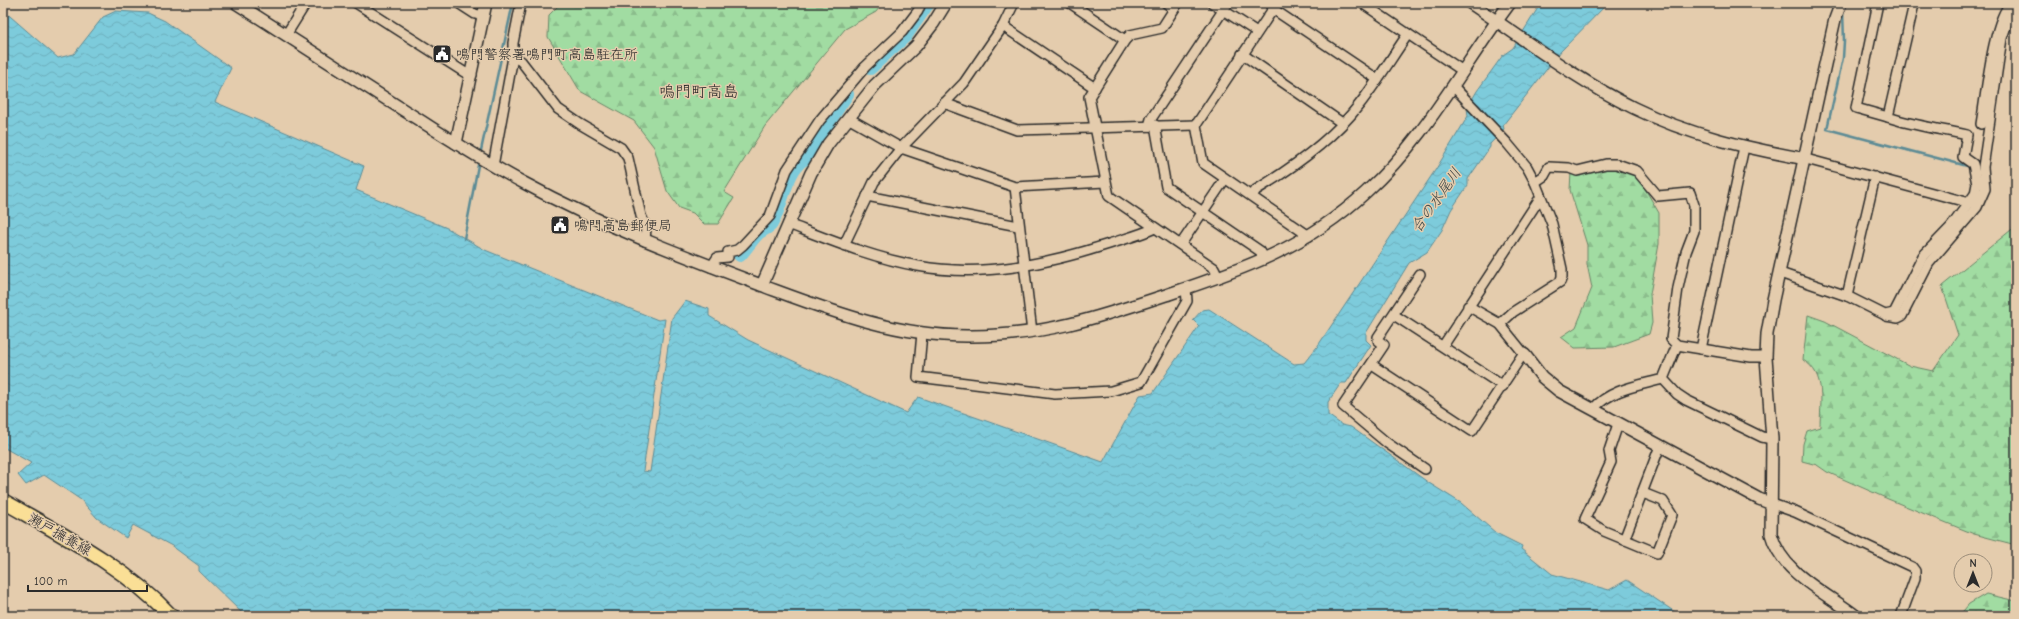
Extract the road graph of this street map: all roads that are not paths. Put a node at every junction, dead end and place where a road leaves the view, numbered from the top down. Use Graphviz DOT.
graph roads {
  1 [pos="236,3"];
  2 [pos="306,3"];
  3 [pos="356,3"];
  4 [pos="458,3"];
  5 [pos="486,3"];
  6 [pos="521,3"];
  7 [pos="921,3"];
  8 [pos="946,3"];
  9 [pos="1014,3"];
  10 [pos="1070,3"];
  11 [pos="1166,3"];
  12 [pos="1212,3"];
  13 [pos="1362,3"];
  14 [pos="1470,3"];
  15 [pos="1510,3"];
  16 [pos="1841,3"];
  17 [pos="1878,3"];
  18 [pos="1912,3"];
  19 [pos="2011,3"];
  20 [pos="1176,6"];
  21 [pos="1275,6"];
  22 [pos="1225,7"];
  23 [pos="2016,8"];
  24 [pos="483,16"];
  25 [pos="1496,21"];
  26 [pos="1003,26"];
  27 [pos="1257,32"];
  28 [pos="1408,34"];
  29 [pos="286,35"];
  30 [pos="1125,40"];
  31 [pos="1242,54"];
  32 [pos="513,57"];
  33 [pos="1463,71"];
  34 [pos="472,75"];
  35 [pos="1377,79"];
  36 [pos="1453,86"];
  37 [pos="1095,88"];
  38 [pos="944,104"];
  39 [pos="1888,117"];
  40 [pos="848,118"];
  41 [pos="1342,124"];
  42 [pos="1981,124"];
  43 [pos="1196,125"];
  44 [pos="1152,126"];
  45 [pos="1095,128"];
  46 [pos="456,143"];
  47 [pos="1744,147"];
  48 [pos="901,148"];
  49 [pos="1806,159"];
  50 [pos="491,165"];
  51 [pos="1875,177"];
  52 [pos="1225,179"];
  53 [pos="1105,182"];
  54 [pos="1535,182"];
  55 [pos="1015,187"];
  56 [pos="867,196"];
  57 [pos="1252,196"];
  58 [pos="1540,198"];
  59 [pos="1970,203"];
  60 [pos="1204,212"];
  61 [pos="788,224"];
  62 [pos="1018,226"];
  63 [pos="1155,228"];
  64 [pos="1309,236"];
  65 [pos="645,241"];
  66 [pos="1181,244"];
  67 [pos="844,245"];
  68 [pos="1266,259"];
  69 [pos="1023,266"];
  70 [pos="713,268"];
  71 [pos="1780,273"];
  72 [pos="1420,274"];
  73 [pos="1219,278"];
  74 [pos="762,285"];
  75 [pos="1186,288"];
  76 [pos="1847,296"];
  77 [pos="1468,306"];
  78 [pos="1394,315"];
  79 [pos="1884,315"];
  80 [pos="1500,324"];
  81 [pos="1032,332"];
  82 [pos="922,333"];
  83 [pos="1677,345"];
  84 [pos="1442,346"];
  85 [pos="1701,349"];
  86 [pos="1525,355"];
  87 [pos="1766,357"];
  88 [pos="1372,365"];
  89 [pos="1663,378"];
  90 [pos="1503,386"];
  91 [pos="1593,409"];
  92 [pos="1618,424"];
  93 [pos="1772,440"];
  94 [pos="1660,446"];
  95 [pos="1425,469"];
  96 [pos="1643,493"];
  97 [pos="3,501"];
  98 [pos="1772,504"];
  99 [pos="1624,540"];
  100 [pos="171,616"];
  101 [pos="1856,616"];
  102 [pos="1901,616"];
  1 -- 29 [label="street"];
  2 -- 29 [label="street"];
  3 -- 34 [label="street"];
  4 -- 24 [label="street"];
  5 -- 24 [label="street"];
  6 -- 32 [label="street"];
  7 -- 70 [label="street"];
  8 -- 40 [label="street"];
  9 -- 26 [label="street"];
  10 -- 30 [label="street"];
  11 -- 20 [label="street"];
  12 -- 22 [label="street"];
  13 -- 28 [label="street"];
  14 -- 25 [label="street"];
  15 -- 25 [label="street"];
  16 -- 49 [label="street"];
  17 -- 39 [label="street"];
  18 -- 39 [label="street"];
  19 -- 42 [label="street"];
  20 -- 30 [label="street"];
  21 -- 27 [label="street"];
  21 -- 35 [label="street"];
  22 -- 27 [label="street"];
  22 -- 44 [label="street"];
  23 -- 79 [label="street"];
  24 -- 34 [label="street"];
  25 -- 33 [label="street"];
  25 -- 47 [label="street"];
  26 -- 37 [label="street"];
  26 -- 38 [label="street"];
  27 -- 31 [label="street"];
  28 -- 33 [label="street"];
  28 -- 35 [label="street"];
  29 -- 46 [label="street"];
  30 -- 37 [label="street"];
  31 -- 41 [label="street"];
  31 -- 43 [label="street"];
  32 -- 50 [label="street"];
  32 -- 65 [label="street"];
  33 -- 36 [label="street"];
  34 -- 46 [label="street"];
  35 -- 41 [label="street"];
  36 -- 54 [label="street"];
  36 -- 64 [label="street"];
  37 -- 45 [label="street"];
  38 -- 45 [label="street"];
  38 -- 48 [label="street"];
  39 -- 59 [label="street"];
  40 -- 48 [label="street"];
  40 -- 61 [label="street"];
  41 -- 57 [label="street"];
  43 -- 44 [label="street"];
  43 -- 52 [label="street"];
  44 -- 45 [label="street"];
  44 -- 60 [label="street"];
  45 -- 53 [label="street"];
  46 -- 50 [label="street"];
  47 -- 49 [label="street"];
  47 -- 85 [label="street"];
  48 -- 55 [label="street"];
  48 -- 56 [label="street"];
  49 -- 51 [label="street"];
  49 -- 71 [label="street"];
  50 -- 65 [label="street"];
  51 -- 59 [label="street"];
  51 -- 76 [label="street"];
  52 -- 57 [label="street"];
  52 -- 60 [label="street"];
  53 -- 55 [label="street"];
  53 -- 63 [label="street"];
  54 -- 58 [label="street"];
  54 -- 83 [label="street"];
  55 -- 62 [label="street"];
  56 -- 62 [label="street"];
  56 -- 67 [label="street"];
  57 -- 64 [label="street"];
  58 -- 77 [label="street"];
  58 -- 80 [label="street"];
  59 -- 79 [label="street"];
  60 -- 66 [label="street"];
  60 -- 68 [label="street"];
  61 -- 67 [label="street"];
  61 -- 74 [label="street"];
  62 -- 69 [label="street"];
  63 -- 66 [label="street"];
  63 -- 69 [label="street"];
  64 -- 68 [label="street"];
  65 -- 70 [label="street"];
  66 -- 73 [label="street"];
  67 -- 69 [label="street"];
  68 -- 73 [label="street"];
  69 -- 81 [label="street"];
  70 -- 74 [label="street"];
  71 -- 76 [label="street"];
  71 -- 87 [label="street"];
  72 -- 78 [label="street"];
  73 -- 75 [label="street"];
  74 -- 82 [label="street"];
  75 -- 81 [label="street"];
  75 -- 82 [label="street"];
  76 -- 79 [label="street"];
  77 -- 80 [label="street"];
  77 -- 84 [label="street"];
  78 -- 84 [label="street"];
  78 -- 88 [label="street"];
  80 -- 86 [label="street"];
  81 -- 82 [label="street"];
  83 -- 85 [label="street"];
  83 -- 89 [label="street"];
  84 -- 90 [label="street"];
  85 -- 87 [label="street"];
  86 -- 90 [label="street"];
  86 -- 91 [label="street"];
  87 -- 93 [label="street"];
  88 -- 90 [label="street"];
  88 -- 95 [label="street"];
  89 -- 91 [label="street"];
  89 -- 93 [label="street"];
  91 -- 92 [label="street"];
  92 -- 94 [label="street"];
  92 -- 99 [label="street"];
  93 -- 98 [label="street"];
  94 -- 96 [label="street"];
  94 -- 98 [label="street"];
  96 -- 99 [label="street"];
  96 -- 99 [label="street"];
  97 -- 100 [label="main road, 瀬戸撫養線"];
  98 -- 101 [label="street"];
  98 -- 102 [label="street"];
}
